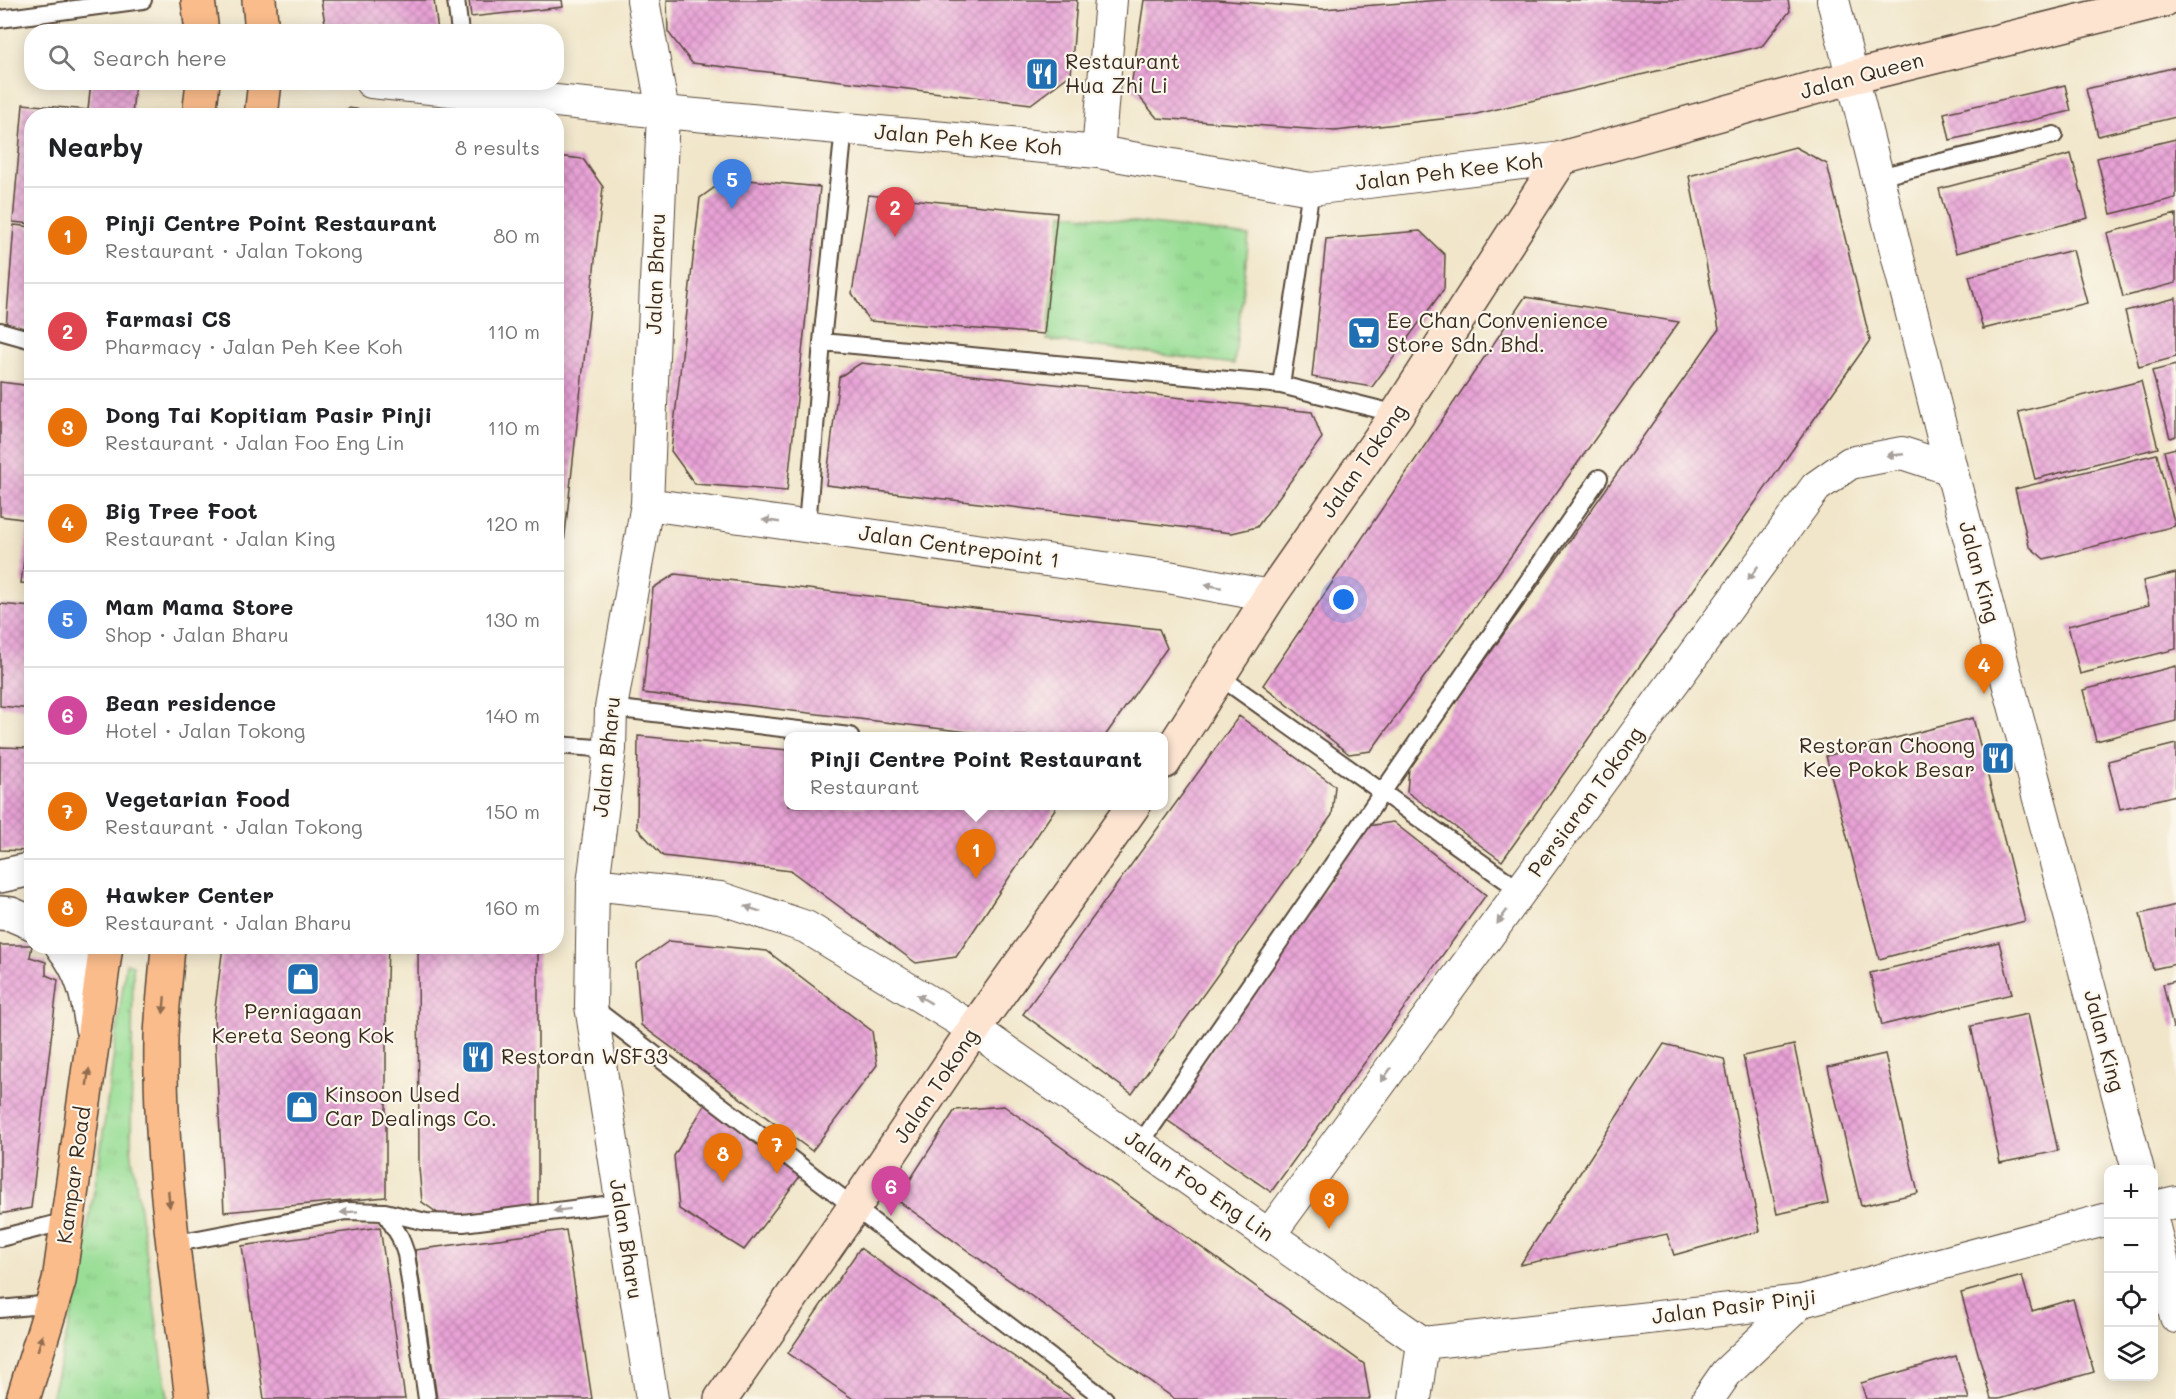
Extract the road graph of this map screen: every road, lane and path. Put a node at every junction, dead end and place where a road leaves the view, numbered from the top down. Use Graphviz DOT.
graph roads {
  1 [pos="143,0"];
  2 [pos="198,0"];
  3 [pos="259,0"];
  4 [pos="456,0"];
  5 [pos="643,0"];
  6 [pos="1111,0"];
  7 [pos="1833,0"];
  8 [pos="2164,0"];
  9 [pos="0,19"];
  10 [pos="201,24"];
  11 [pos="261,24"];
  12 [pos="459,24"];
  13 [pos="1854,77"];
  14 [pos="202,90"];
  15 [pos="264,90"];
  16 [pos="421,90"];
  17 [pos="465,97"];
  18 [pos="201,108"];
  19 [pos="262,108"];
  20 [pos="663,112"];
  21 [pos="844,128"];
  22 [pos="2054,135"];
  23 [pos="1098,152"];
  24 [pos="1562,158"];
  25 [pos="1878,177"];
  26 [pos="1311,189"];
  27 [pos="0,331"];
  28 [pos="24,338"];
  29 [pos="822,342"];
  30 [pos="1281,385"];
  31 [pos="1397,414"];
  32 [pos="1951,469"];
  33 [pos="1599,478"];
  34 [pos="647,504"];
  35 [pos="807,526"];
  36 [pos="1270,596"];
  37 [pos="1219,676"];
  38 [pos="611,708"];
  39 [pos="816,732"];
  40 [pos="564,746"];
  41 [pos="609,749"];
  42 [pos="1168,756"];
  43 [pos="1382,792"];
  44 [pos="1130,810"];
  45 [pos="24,871"];
  46 [pos="0,876"];
  47 [pos="593,884"];
  48 [pos="1521,891"];
  49 [pos="0,913"];
  50 [pos="24,920"];
  51 [pos="68,954"];
  52 [pos="105,954"];
  53 [pos="167,954"];
  54 [pos="591,1006"];
  55 [pos="974,1029"];
  56 [pos="93,1039"];
  57 [pos="1140,1144"];
  58 [pos="2137,1165"];
  59 [pos="2176,1202"];
  60 [pos="620,1203"];
  61 [pos="855,1206"];
  62 [pos="2158,1206"];
  63 [pos="385,1212"];
  64 [pos="2104,1220"];
  65 [pos="67,1221"];
  66 [pos="1269,1235"];
  67 [pos="0,1238"];
  68 [pos="2158,1243"];
  69 [pos="172,1244"];
  70 [pos="1802,1301"];
  71 [pos="52,1304"];
  72 [pos="0,1309"];
  73 [pos="2176,1317"];
  74 [pos="1424,1343"];
  75 [pos="23,1399"];
  76 [pos="192,1399"];
  77 [pos="427,1399"];
  78 [pos="652,1399"];
  79 [pos="721,1399"];
  80 [pos="1105,1399"];
  81 [pos="1415,1399"];
  82 [pos="1708,1399"];
  1 -- 9 [label="lane"];
  2 -- 10 [label="main road"];
  3 -- 11 [label="main road"];
  4 -- 12 [label="lane"];
  5 -- 20 [label="street, Jalan Bharu"];
  6 -- 23 [label="street"];
  7 -- 13 [label="street, Jalan King"];
  8 -- 13 [label="main road, Jalan Queen"];
  13 -- 24 [label="main road, Jalan Queen"];
  13 -- 25 [label="street, Jalan King"];
  14 -- 18 [label="main road"];
  15 -- 19 [label="main road"];
  16 -- 17 [label="street, Jalan Peh Kee Koh"];
  17 -- 20 [label="street, Jalan Peh Kee Koh"];
  20 -- 21 [label="street, Jalan Peh Kee Koh"];
  20 -- 34 [label="street, Jalan Bharu"];
  21 -- 23 [label="street, Jalan Peh Kee Koh"];
  21 -- 29 [label="lane"];
  22 -- 25 [label="lane"];
  23 -- 26 [label="street, Jalan Peh Kee Koh"];
  24 -- 26 [label="street, Jalan Peh Kee Koh"];
  24 -- 31 [label="main road, Jalan Tokong"];
  25 -- 32 [label="street, Jalan King"];
  26 -- 30 [label="lane"];
  27 -- 28 [label="lane"];
  29 -- 30 [label="lane"];
  29 -- 35 [label="lane"];
  30 -- 31 [label="lane"];
  31 -- 36 [label="main road, Jalan Tokong"];
  32 -- 48 [label="street, Persiaran Tokong, one-way"];
  32 -- 58 [label="street, Jalan King"];
  33 -- 43 [label="lane"];
  35 -- 34 [label="street, Jalan Centrepoint 1, one-way"];
  34 -- 38 [label="street, Jalan Bharu"];
  36 -- 35 [label="street, Jalan Centrepoint 1, one-way"];
  36 -- 37 [label="main road, Jalan Tokong"];
  37 -- 42 [label="main road, Jalan Tokong"];
  37 -- 43 [label="lane"];
  38 -- 39 [label="lane"];
  38 -- 41 [label="street, Jalan Bharu"];
  40 -- 41 [label="lane"];
  41 -- 47 [label="street, Jalan Bharu"];
  43 -- 48 [label="lane"];
  43 -- 57 [label="lane"];
  44 -- 55 [label="main road, Jalan Tokong"];
  45 -- 46 [label="street"];
  47 -- 54 [label="street, Jalan Bharu"];
  55 -- 47 [label="street, Jalan Foo Eng Lin, one-way"];
  48 -- 66 [label="street, Persiaran Tokong, one-way"];
  49 -- 50 [label="street"];
  51 -- 56 [label="street"];
  52 -- 56 [label="main road, Kampar Road"];
  53 -- 69 [label="main road, one-way"];
  54 -- 60 [label="street, Jalan Bharu"];
  54 -- 61 [label="lane"];
  55 -- 57 [label="street, Jalan Foo Eng Lin"];
  55 -- 61 [label="main road, Jalan Tokong"];
  65 -- 56 [label="main road, Kampar Road, one-way"];
  57 -- 66 [label="street, Jalan Foo Eng Lin"];
  59 -- 62 [label="street"];
  60 -- 63 [label="lane, one-way"];
  60 -- 78 [label="street, Jalan Bharu"];
  61 -- 79 [label="main road, Jalan Tokong"];
  61 -- 80 [label="lane"];
  63 -- 69 [label="lane, one-way"];
  63 -- 77 [label="lane"];
  64 -- 70 [label="street, Jalan Pasir Pinji"];
  65 -- 67 [label="lane"];
  65 -- 71 [label="main road, Kampar Road"];
  66 -- 74 [label="street, Jalan Foo Eng Lin"];
  68 -- 73 [label="street"];
  69 -- 76 [label="main road"];
  70 -- 74 [label="street, Jalan Pasir Pinji"];
  70 -- 82 [label="street"];
  71 -- 72 [label="lane"];
  75 -- 71 [label="main road, Kampar Road, one-way"];
  74 -- 81 [label="street"];
}
